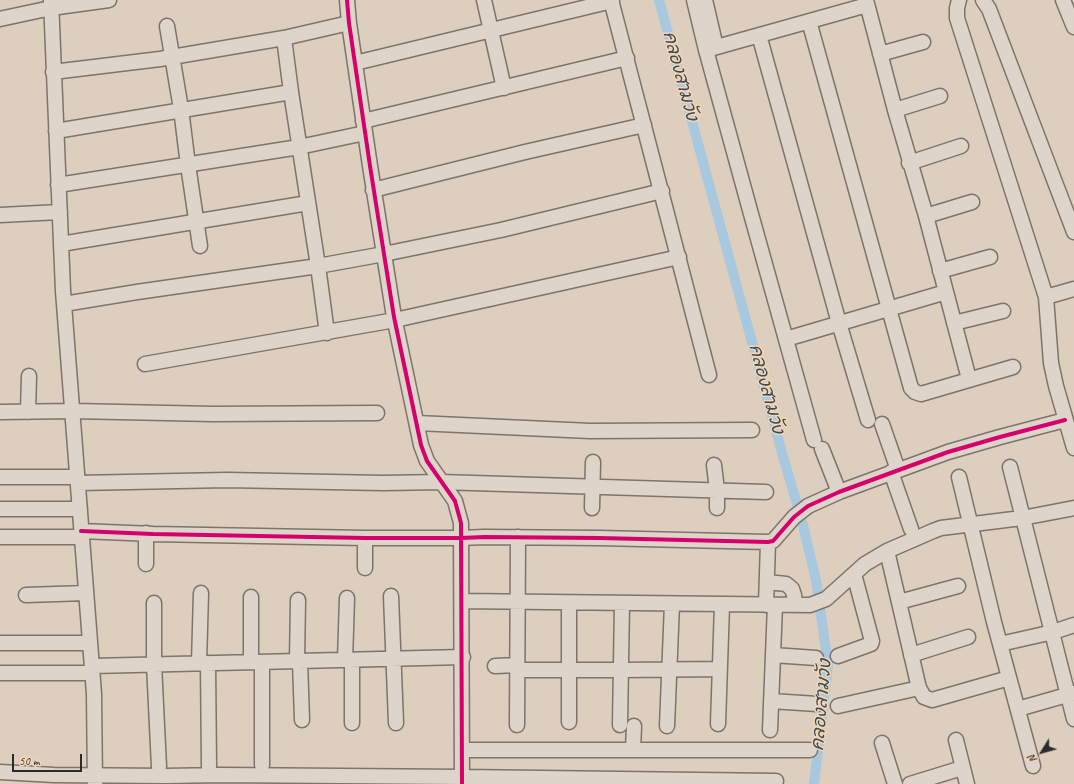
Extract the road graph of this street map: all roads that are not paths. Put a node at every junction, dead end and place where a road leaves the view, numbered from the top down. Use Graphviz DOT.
graph roads {
  1 [pos="109,0"];
  2 [pos="348,0"];
  3 [pos="484,0"];
  4 [pos="694,0"];
  5 [pos="705,0"];
  6 [pos="959,0"];
  7 [pos="982,0"];
  8 [pos="1063,0"];
  9 [pos="612,1"];
  10 [pos="866,2"];
  11 [pos="51,4"];
  12 [pos="0,19"];
  13 [pos="809,21"];
  14 [pos="349,23"];
  15 [pos="167,26"];
  16 [pos="1074,27"];
  17 [pos="491,31"];
  18 [pos="760,35"];
  19 [pos="284,38"];
  20 [pos="923,42"];
  21 [pos="711,48"];
  22 [pos="880,54"];
  23 [pos="172,57"];
  24 [pos="627,58"];
  25 [pos="355,63"];
  26 [pos="54,72"];
  27 [pos="504,88"];
  28 [pos="291,92"];
  29 [pos="940,96"];
  30 [pos="181,109"];
  31 [pos="894,110"];
  32 [pos="644,125"];
  33 [pos="364,127"];
  34 [pos="56,131"];
  35 [pos="961,146"];
  36 [pos="299,147"];
  37 [pos="910,163"];
  38 [pos="188,165"];
  39 [pos="58,185"];
  40 [pos="374,190"];
  41 [pos="662,191"];
  42 [pos="972,202"];
  43 [pos="308,203"];
  44 [pos="60,212"];
  45 [pos="0,215"];
  46 [pos="926,216"];
  47 [pos="197,222"];
  48 [pos="1074,232"];
  49 [pos="61,244"];
  50 [pos="200,246"];
  51 [pos="384,254"];
  52 [pos="679,256"];
  53 [pos="990,257"];
  54 [pos="318,266"];
  55 [pos="940,271"];
  56 [pos="1074,289"];
  57 [pos="946,292"];
  58 [pos="1046,297"];
  59 [pos="64,304"];
  60 [pos="889,308"];
  61 [pos="1003,311"];
  62 [pos="395,320"];
  63 [pos="839,323"];
  64 [pos="954,324"];
  65 [pos="327,333"];
  66 [pos="786,339"];
  67 [pos="145,364"];
  68 [pos="1013,367"];
  69 [pos="709,375"];
  70 [pos="29,376"];
  71 [pos="969,379"];
  72 [pos="73,411"];
  73 [pos="0,412"];
  74 [pos="28,412"];
  75 [pos="377,413"];
  76 [pos="868,420"];
  77 [pos="1065,420"];
  78 [pos="417,423"];
  79 [pos="882,424"];
  80 [pos="752,430"];
  81 [pos="1074,448"];
  82 [pos="594,462"];
  83 [pos="714,465"];
  84 [pos="1010,467"];
  85 [pos="894,471"];
  86 [pos="0,477"];
  87 [pos="960,477"];
  88 [pos="78,480"];
  89 [pos="440,482"];
  90 [pos="593,486"];
  91 [pos="717,490"];
  92 [pos="766,492"];
  93 [pos="839,492"];
  94 [pos="592,508"];
  95 [pos="717,508"];
  96 [pos="1074,508"];
  97 [pos="0,509"];
  98 [pos="80,509"];
  99 [pos="1022,518"];
  100 [pos="971,524"];
  101 [pos="911,529"];
  102 [pos="82,534"];
  103 [pos="146,534"];
  104 [pos="0,537"];
  105 [pos="518,537"];
  106 [pos="365,538"];
  107 [pos="461,538"];
  108 [pos="768,542"];
  109 [pos="887,551"];
  110 [pos="146,564"];
  111 [pos="364,568"];
  112 [pos="854,574"];
  113 [pos="767,582"];
  114 [pos="958,586"];
  115 [pos="86,592"];
  116 [pos="201,593"];
  117 [pos="26,595"];
  118 [pos="392,596"];
  119 [pos="250,597"];
  120 [pos="347,598"];
  121 [pos="298,600"];
  122 [pos="462,601"];
  123 [pos="517,602"];
  124 [pos="899,602"];
  125 [pos="154,603"];
  126 [pos="569,603"];
  127 [pos="622,603"];
  128 [pos="672,604"];
  129 [pos="722,605"];
  130 [pos="771,605"];
  131 [pos="795,605"];
  132 [pos="1074,625"];
  133 [pos="1053,632"];
  134 [pos="968,637"];
  135 [pos="0,643"];
  136 [pos="90,643"];
  137 [pos="1000,644"];
  138 [pos="773,655"];
  139 [pos="911,655"];
  140 [pos="838,656"];
  141 [pos="463,657"];
  142 [pos="816,658"];
  143 [pos="349,660"];
  144 [pos="393,660"];
  145 [pos="299,661"];
  146 [pos="257,662"];
  147 [pos="203,663"];
  148 [pos="154,664"];
  149 [pos="495,666"];
  150 [pos="517,668"];
  151 [pos="720,668"];
  152 [pos="92,669"];
  153 [pos="669,669"];
  154 [pos="569,670"];
  155 [pos="621,670"];
  156 [pos="0,673"];
  157 [pos="1010,678"];
  158 [pos="919,688"];
  159 [pos="1071,694"];
  160 [pos="771,701"];
  161 [pos="818,704"];
  162 [pos="838,706"];
  163 [pos="1018,709"];
  164 [pos="1074,719"];
  165 [pos="302,720"];
  166 [pos="569,722"];
  167 [pos="352,723"];
  168 [pos="396,723"];
  169 [pos="718,724"];
  170 [pos="517,725"];
  171 [pos="620,725"];
  172 [pos="634,726"];
  173 [pos="667,726"];
  174 [pos="770,730"];
  175 [pos="956,740"];
  176 [pos="882,743"];
  177 [pos="633,749"];
  178 [pos="462,750"];
  179 [pos="810,750"];
  180 [pos="262,765"];
  181 [pos="1033,766"];
  182 [pos="209,768"];
  183 [pos="962,768"];
  184 [pos="0,772"];
  185 [pos="163,776"];
  186 [pos="95,779"];
  187 [pos="129,779"];
  188 [pos="381,780"];
  189 [pos="462,780"];
  190 [pos="776,781"];
  191 [pos="595,782"];
  192 [pos="895,784"];
  193 [pos="910,784"];
  194 [pos="967,784"];
  1 -- 11 [label="street"];
  2 -- 14 [label="street"];
  3 -- 17 [label="street"];
  4 -- 21 [label="street"];
  5 -- 21 [label="street"];
  6 -- 58 [label="street"];
  7 -- 48 [label="street"];
  8 -- 16 [label="street"];
  9 -- 17 [label="street"];
  9 -- 24 [label="street"];
  10 -- 13 [label="street"];
  10 -- 22 [label="street"];
  11 -- 12 [label="street"];
  11 -- 26 [label="street"];
  13 -- 18 [label="street"];
  13 -- 60 [label="street"];
  14 -- 19 [label="street"];
  14 -- 25 [label="street"];
  15 -- 23 [label="street"];
  17 -- 25 [label="street"];
  17 -- 27 [label="street"];
  18 -- 21 [label="street"];
  18 -- 63 [label="street"];
  19 -- 23 [label="street"];
  19 -- 28 [label="street"];
  20 -- 22 [label="street"];
  21 -- 66 [label="street"];
  22 -- 31 [label="street"];
  23 -- 26 [label="street"];
  23 -- 30 [label="street"];
  24 -- 27 [label="street"];
  24 -- 32 [label="street"];
  25 -- 33 [label="street"];
  26 -- 34 [label="street"];
  27 -- 33 [label="street"];
  28 -- 30 [label="street"];
  28 -- 36 [label="street"];
  29 -- 31 [label="street"];
  30 -- 34 [label="street"];
  30 -- 38 [label="street"];
  31 -- 37 [label="street"];
  32 -- 40 [label="street"];
  32 -- 41 [label="street"];
  33 -- 36 [label="street"];
  33 -- 40 [label="street"];
  34 -- 39 [label="street"];
  35 -- 37 [label="street"];
  36 -- 38 [label="street"];
  36 -- 43 [label="street"];
  37 -- 46 [label="street"];
  38 -- 39 [label="street"];
  38 -- 47 [label="street"];
  39 -- 44 [label="street"];
  40 -- 51 [label="street"];
  41 -- 51 [label="street"];
  41 -- 52 [label="street"];
  42 -- 46 [label="street"];
  43 -- 47 [label="street"];
  43 -- 54 [label="street"];
  44 -- 45 [label="street"];
  44 -- 49 [label="street"];
  46 -- 55 [label="street"];
  47 -- 49 [label="street"];
  47 -- 50 [label="street"];
  49 -- 59 [label="street"];
  51 -- 54 [label="street"];
  51 -- 62 [label="street"];
  52 -- 62 [label="street"];
  52 -- 69 [label="street"];
  53 -- 55 [label="street"];
  54 -- 59 [label="street"];
  54 -- 65 [label="street"];
  55 -- 57 [label="street"];
  56 -- 58 [label="street"];
  57 -- 60 [label="street"];
  57 -- 64 [label="street"];
  58 -- 77 [label="street"];
  59 -- 72 [label="street"];
  60 -- 63 [label="street"];
  60 -- 71 [label="street"];
  61 -- 64 [label="street"];
  62 -- 65 [label="street"];
  62 -- 78 [label="street"];
  63 -- 66 [label="street"];
  63 -- 76 [label="street"];
  64 -- 71 [label="street"];
  65 -- 67 [label="street"];
  66 -- 93 [label="street"];
  68 -- 71 [label="street"];
  70 -- 74 [label="street"];
  72 -- 74 [label="street"];
  72 -- 75 [label="street"];
  72 -- 88 [label="street"];
  73 -- 74 [label="street"];
  77 -- 81 [label="street"];
  77 -- 85 [label="street"];
  78 -- 80 [label="street"];
  78 -- 89 [label="street"];
  79 -- 85 [label="street"];
  82 -- 90 [label="street"];
  83 -- 91 [label="street"];
  84 -- 99 [label="street"];
  85 -- 93 [label="street"];
  85 -- 101 [label="street"];
  86 -- 88 [label="street"];
  87 -- 100 [label="street"];
  88 -- 89 [label="street"];
  88 -- 98 [label="street"];
  89 -- 90 [label="street"];
  89 -- 107 [label="street"];
  90 -- 91 [label="street"];
  90 -- 94 [label="street"];
  91 -- 92 [label="street"];
  91 -- 95 [label="street"];
  93 -- 108 [label="street"];
  96 -- 99 [label="street"];
  97 -- 98 [label="street"];
  98 -- 102 [label="street"];
  99 -- 100 [label="street"];
  99 -- 133 [label="street"];
  100 -- 109 [label="street"];
  100 -- 137 [label="street"];
  102 -- 103 [label="street"];
  102 -- 104 [label="street"];
  102 -- 115 [label="street"];
  103 -- 106 [label="street"];
  103 -- 110 [label="street"];
  105 -- 107 [label="street"];
  105 -- 108 [label="street"];
  105 -- 123 [label="street"];
  106 -- 107 [label="street"];
  106 -- 111 [label="street"];
  107 -- 122 [label="street"];
  108 -- 113 [label="street"];
  109 -- 112 [label="street"];
  109 -- 124 [label="street"];
  112 -- 131 [label="street"];
  112 -- 140 [label="street"];
  113 -- 130 [label="street"];
  113 -- 131 [label="street"];
  114 -- 124 [label="street"];
  115 -- 117 [label="street"];
  115 -- 136 [label="street"];
  116 -- 147 [label="street"];
  118 -- 144 [label="street"];
  119 -- 146 [label="street"];
  120 -- 143 [label="street"];
  121 -- 145 [label="street"];
  122 -- 123 [label="street"];
  122 -- 141 [label="street"];
  123 -- 126 [label="street"];
  123 -- 150 [label="street"];
  124 -- 139 [label="street"];
  125 -- 148 [label="street"];
  126 -- 127 [label="street"];
  126 -- 154 [label="street"];
  127 -- 128 [label="street"];
  127 -- 155 [label="street"];
  128 -- 129 [label="street"];
  128 -- 153 [label="street"];
  129 -- 130 [label="street"];
  129 -- 151 [label="street"];
  130 -- 131 [label="street"];
  130 -- 138 [label="street"];
  132 -- 133 [label="street"];
  133 -- 137 [label="street"];
  133 -- 159 [label="street"];
  134 -- 139 [label="street"];
  135 -- 136 [label="street"];
  136 -- 152 [label="street"];
  137 -- 157 [label="street"];
  138 -- 142 [label="street"];
  138 -- 160 [label="street"];
  139 -- 158 [label="street"];
  141 -- 144 [label="street"];
  141 -- 178 [label="street"];
  143 -- 144 [label="street"];
  143 -- 145 [label="street"];
  143 -- 167 [label="street"];
  144 -- 168 [label="street"];
  145 -- 146 [label="street"];
  145 -- 165 [label="street"];
  146 -- 147 [label="street"];
  146 -- 180 [label="street"];
  147 -- 148 [label="street"];
  147 -- 182 [label="street"];
  148 -- 152 [label="street"];
  148 -- 185 [label="street"];
  149 -- 150 [label="street"];
  150 -- 154 [label="street"];
  150 -- 170 [label="street"];
  151 -- 153 [label="street"];
  151 -- 169 [label="street"];
  152 -- 156 [label="street"];
  152 -- 186 [label="street"];
  153 -- 155 [label="street"];
  153 -- 173 [label="street"];
  154 -- 155 [label="street"];
  154 -- 166 [label="street"];
  155 -- 171 [label="street"];
  157 -- 158 [label="street"];
  157 -- 163 [label="street"];
  158 -- 162 [label="street"];
  159 -- 163 [label="street"];
  159 -- 164 [label="street"];
  160 -- 161 [label="street"];
  160 -- 174 [label="street"];
  163 -- 181 [label="street"];
  172 -- 177 [label="street"];
  175 -- 183 [label="street"];
  176 -- 192 [label="street"];
  177 -- 178 [label="street"];
  177 -- 179 [label="street"];
  178 -- 189 [label="street"];
  183 -- 193 [label="street"];
  183 -- 194 [label="street"];
  184 -- 186 [label="street"];
  185 -- 187 [label="street"];
  185 -- 188 [label="street"];
  186 -- 187 [label="street"];
  188 -- 189 [label="street"];
  189 -- 191 [label="street"];
  190 -- 191 [label="street"];
}
